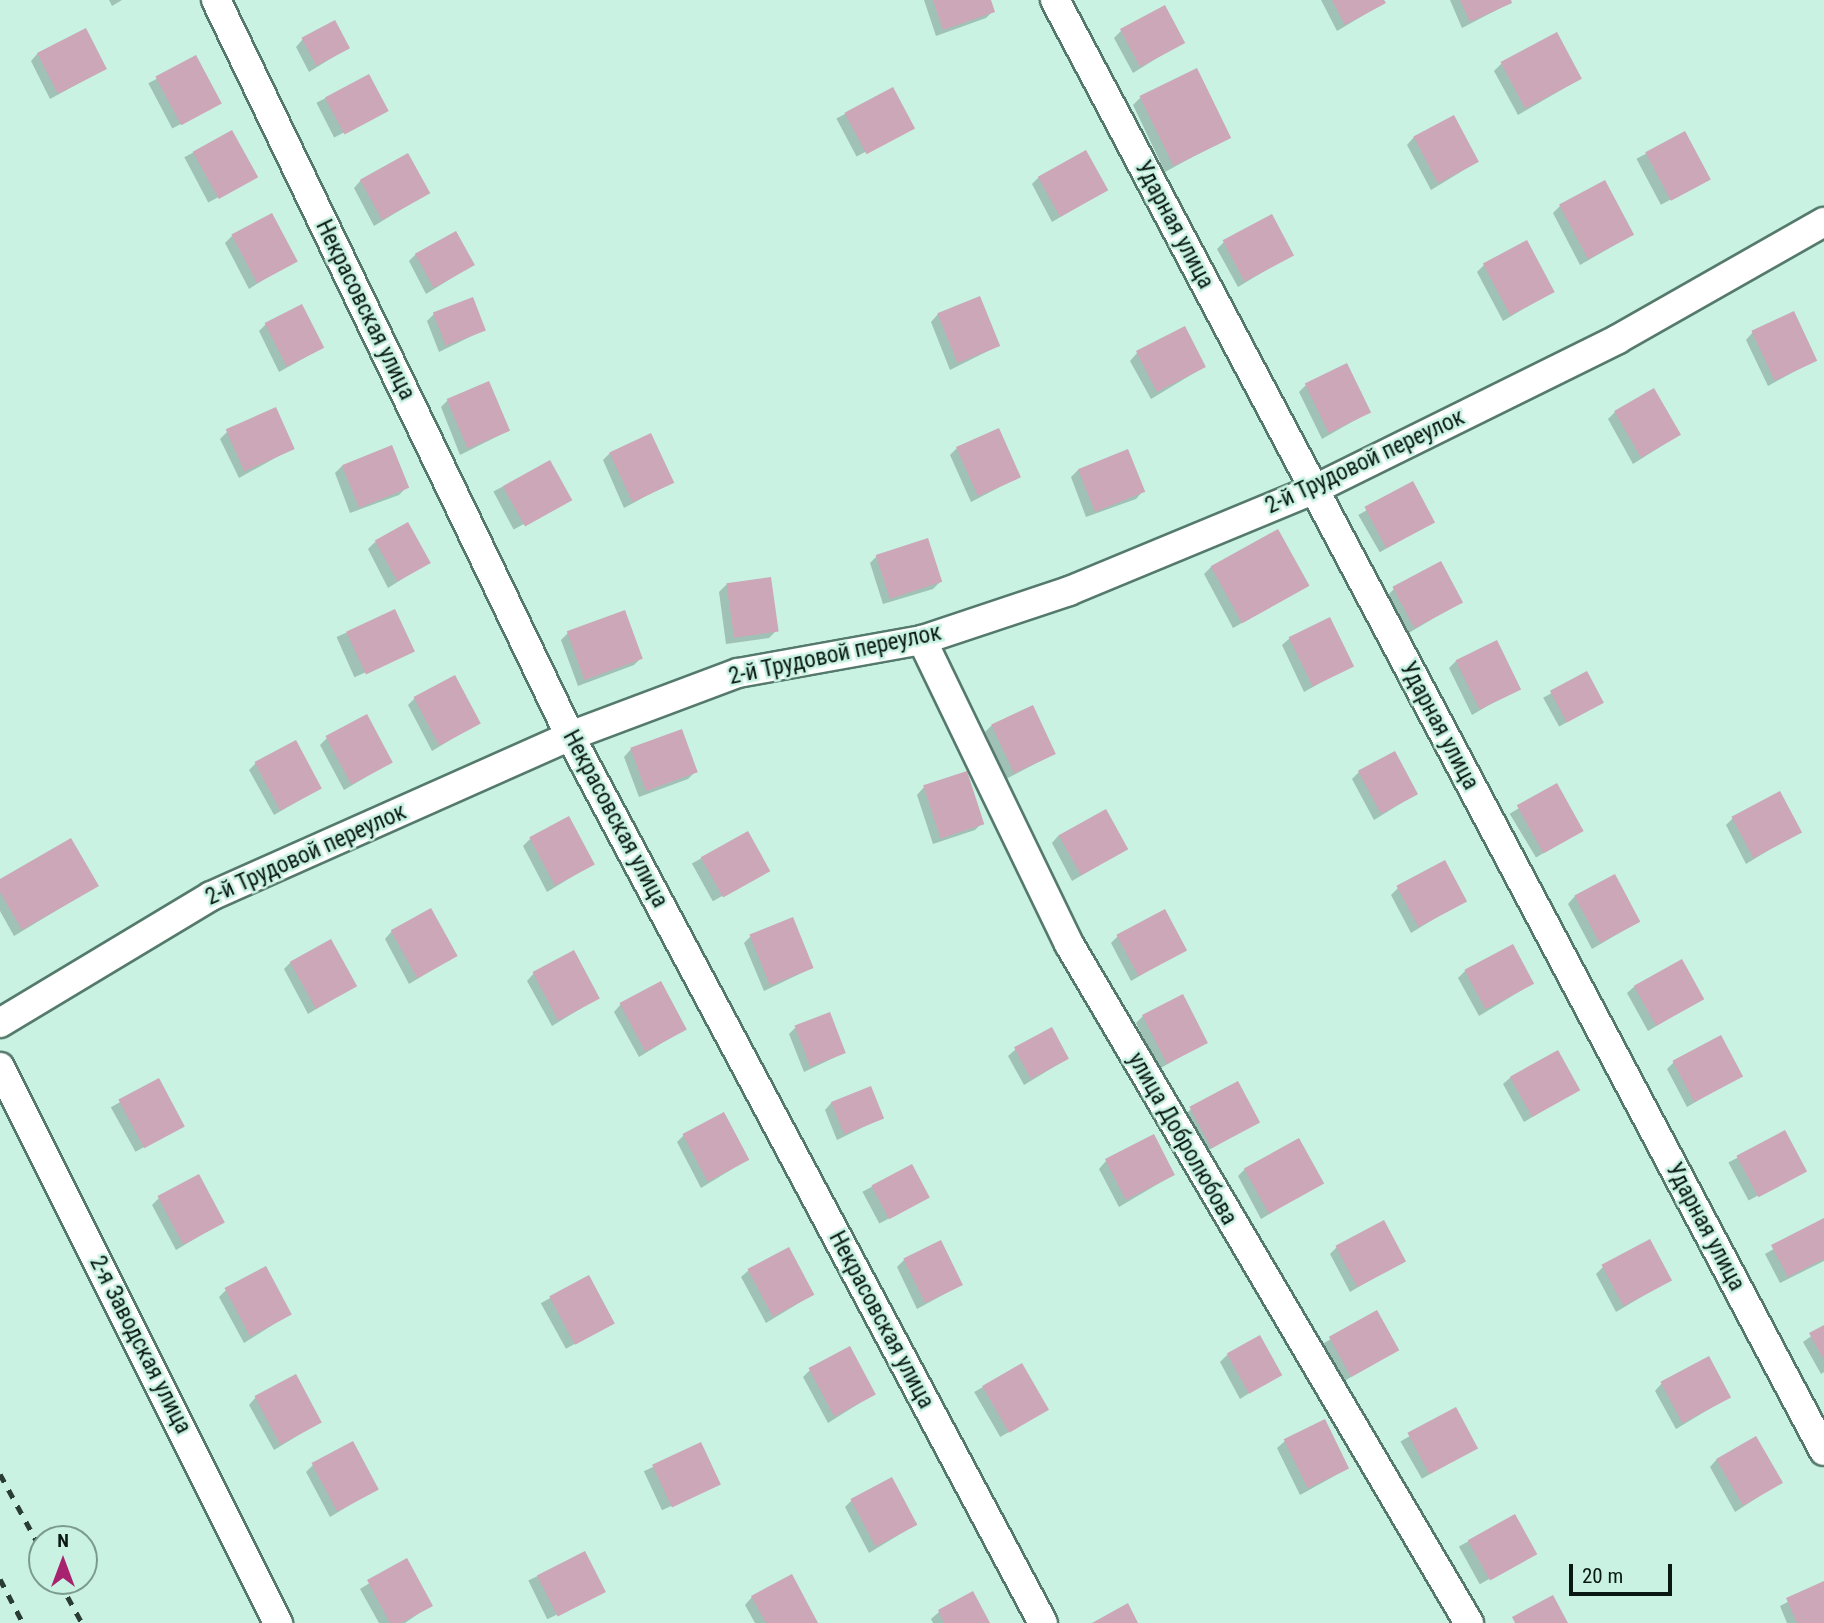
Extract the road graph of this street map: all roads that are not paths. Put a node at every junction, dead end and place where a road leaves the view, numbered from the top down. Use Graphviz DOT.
graph roads {
  1 [pos="216,0"];
  2 [pos="1055,0"];
  3 [pos="1824,222"];
  4 [pos="1313,489"];
  5 [pos="922,640"];
  6 [pos="570,736"];
  7 [pos="0,1023"];
  8 [pos="0,1067"];
  9 [pos="1824,1451"];
  10 [pos="278,1623"];
  11 [pos="1044,1623"];
  12 [pos="1469,1623"];
  1 -- 6 [label="street, Некрасовская улица"];
  2 -- 4 [label="street, Ударная улица"];
  3 -- 4 [label="street, 2-й Трудовой переулок"];
  4 -- 5 [label="street, 2-й Трудовой переулок"];
  4 -- 9 [label="street, Ударная улица"];
  5 -- 6 [label="street, 2-й Трудовой переулок"];
  5 -- 12 [label="street, улица Добролюбова"];
  6 -- 7 [label="street, 2-й Трудовой переулок"];
  6 -- 11 [label="street, Некрасовская улица"];
  8 -- 10 [label="street, 2-я Заводская улица"];
}
